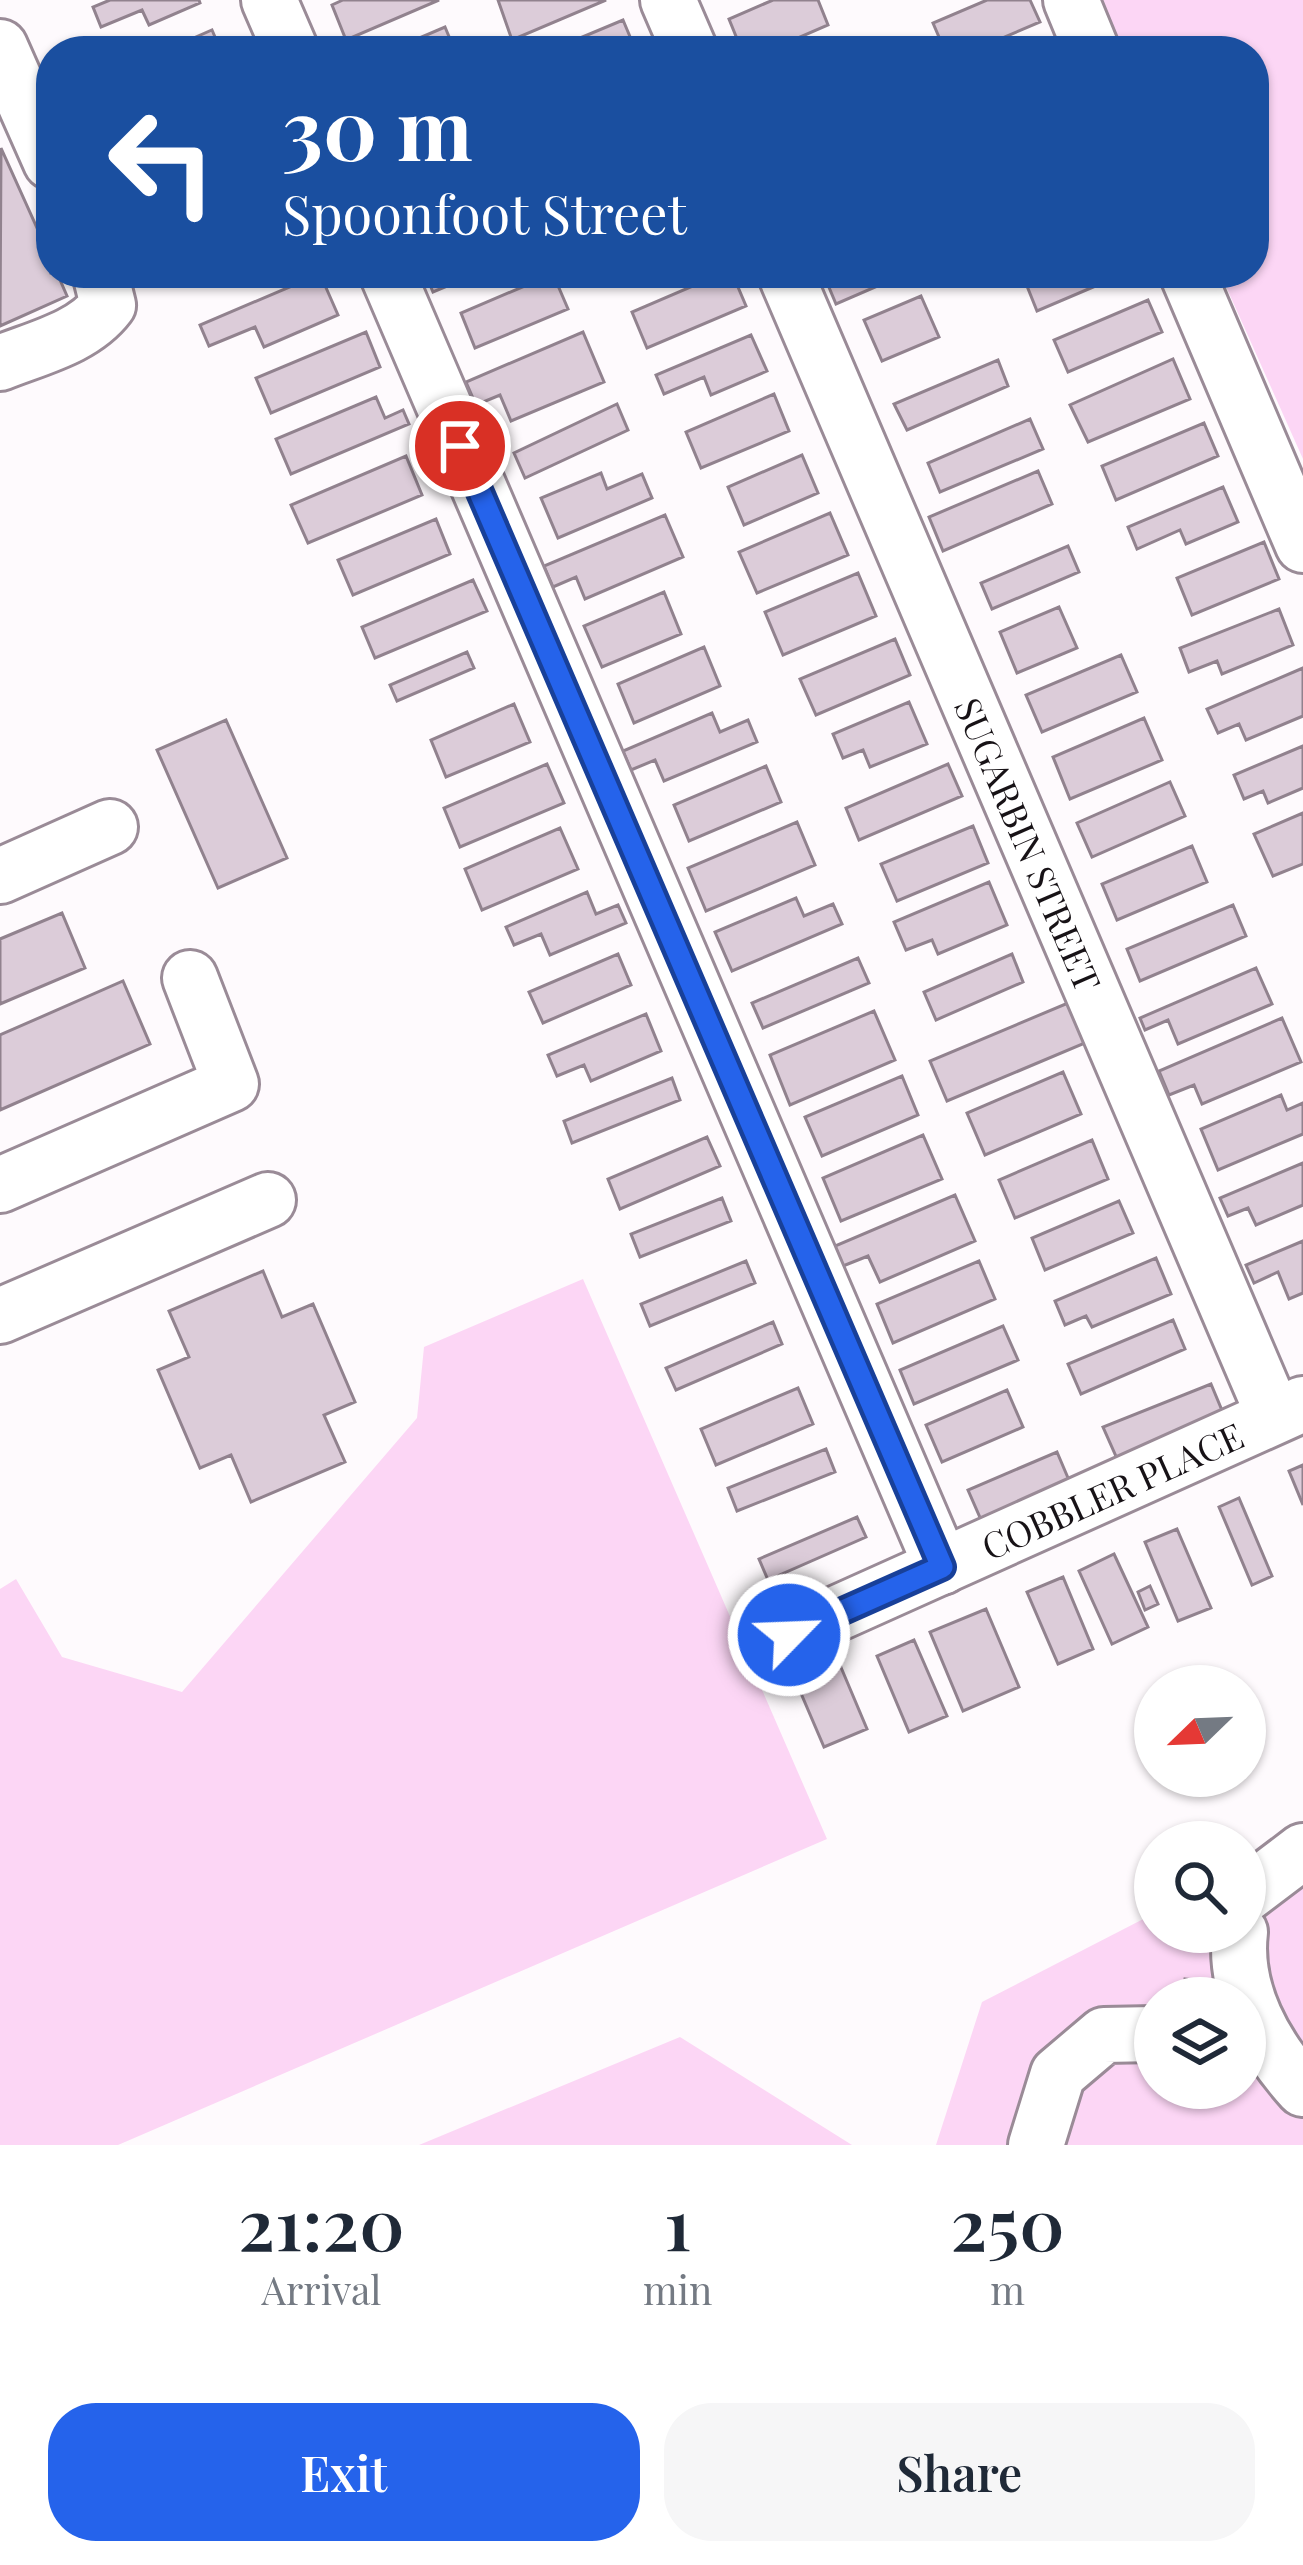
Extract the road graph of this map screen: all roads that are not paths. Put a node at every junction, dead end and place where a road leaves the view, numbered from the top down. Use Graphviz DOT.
graph roads {
  1 [pos="269,0"];
  2 [pos="668,0"];
  3 [pos="1071,0"];
  4 [pos="285,36"];
  5 [pos="684,36"];
  6 [pos="1086,36"];
  7 [pos="7,81"];
  8 [pos="36,134"];
  9 [pos="104,288"];
  10 [pos="393,288"];
  11 [pos="792,288"];
  12 [pos="1193,288"];
  13 [pos="0,363"];
  14 [pos="1303,545"];
  15 [pos="110,827"];
  16 [pos="0,876"];
  17 [pos="190,978"];
  18 [pos="0,1185"];
  19 [pos="268,1200"];
  20 [pos="0,1316"];
  21 [pos="1288,1410"];
  22 [pos="942,1567"];
  23 [pos="789,1635"];
  24 [pos="1303,1851"];
  25 [pos="1266,1879"];
  26 [pos="1134,2034"];
  27 [pos="1266,2052"];
  28 [pos="1303,2089"];
  29 [pos="1036,2145"];
  1 -- 4 [label="lane"];
  2 -- 5 [label="lane"];
  3 -- 6 [label="lane"];
  7 -- 8 [label="lane"];
  9 -- 13 [label="lane"];
  10 -- 22 [label="lane"];
  11 -- 21 [label="lane, SUGARBIN STREET"];
  12 -- 14 [label="lane"];
  15 -- 16 [label="lane"];
  17 -- 18 [label="lane"];
  19 -- 20 [label="lane"];
  21 -- 22 [label="lane, COBBLER PLACE"];
  22 -- 23 [label="lane, COBBLER PLACE"];
  24 -- 25 [label="lane"];
  26 -- 29 [label="lane"];
  27 -- 28 [label="lane"];
}
